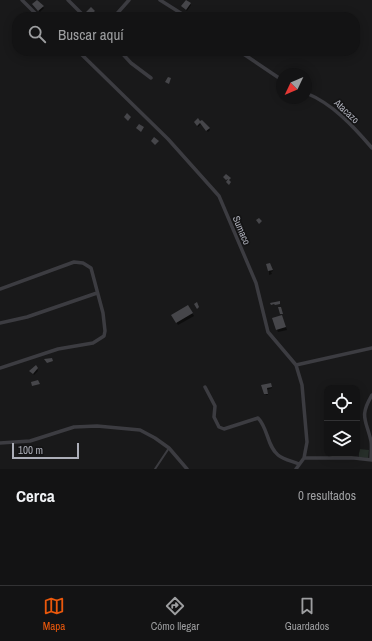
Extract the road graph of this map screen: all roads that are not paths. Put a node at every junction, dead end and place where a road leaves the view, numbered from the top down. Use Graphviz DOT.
graph roads {
  1 [pos="22,0"];
  2 [pos="68,0"];
  3 [pos="129,0"];
  4 [pos="160,0"];
  5 [pos="34,12"];
  6 [pos="80,12"];
  7 [pos="118,12"];
  8 [pos="179,12"];
  9 [pos="83,56"];
  10 [pos="125,56"];
  11 [pos="246,56"];
  12 [pos="276,76"];
  13 [pos="151,78"];
  14 [pos="312,96"];
  15 [pos="372,148"];
  16 [pos="0,289"];
  17 [pos="97,293"];
  18 [pos="0,323"];
  19 [pos="372,348"];
  20 [pos="296,365"];
  21 [pos="0,368"];
  22 [pos="205,386"];
  23 [pos="372,395"];
  24 [pos="0,443"];
  25 [pos="169,448"];
  26 [pos="329,457"];
  27 [pos="358,457"];
  28 [pos="304,458"];
  29 [pos="372,460"];
  30 [pos="299,464"];
  31 [pos="155,469"];
  32 [pos="187,469"];
  33 [pos="296,469"];
  1 -- 5 [label="street"];
  2 -- 6 [label="street"];
  3 -- 7 [label="street"];
  4 -- 8 [label="street"];
  9 -- 20 [label="street, Sumaco"];
  10 -- 13 [label="street"];
  11 -- 12 [label="street"];
  14 -- 15 [label="street, Atacazo"];
  16 -- 17 [label="street"];
  17 -- 18 [label="street"];
  17 -- 21 [label="street"];
  19 -- 20 [label="street"];
  20 -- 28 [label="street, Sumaco"];
  22 -- 30 [label="street"];
  23 -- 29 [label="street"];
  24 -- 25 [label="street"];
  25 -- 31 [label="lane"];
  25 -- 32 [label="street"];
  26 -- 28 [label="street"];
  27 -- 29 [label="street"];
  28 -- 30 [label="street"];
  30 -- 33 [label="street"];
}
